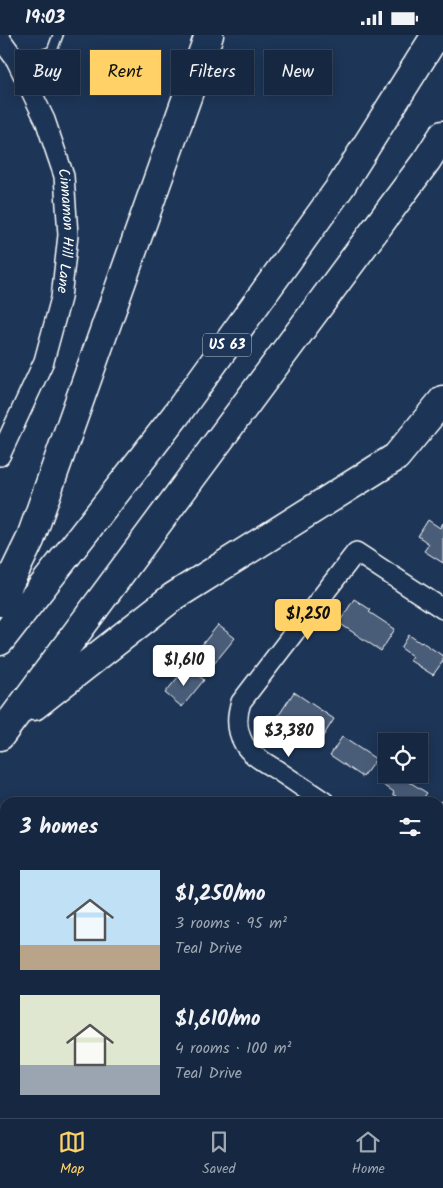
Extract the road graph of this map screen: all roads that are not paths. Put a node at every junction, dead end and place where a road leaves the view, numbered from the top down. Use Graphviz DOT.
graph roads {
  1 [pos="58,35"];
  2 [pos="210,35"];
  3 [pos="436,35"];
  4 [pos="0,38"];
  5 [pos="52,50"];
  6 [pos="15,60"];
  7 [pos="33,95"];
  8 [pos="443,135"];
  9 [pos="443,400"];
  10 [pos="0,456"];
  11 [pos="0,602"];
  12 [pos="443,609"];
  13 [pos="0,641"];
  14 [pos="4,731"];
  15 [pos="317,797"];
  1 -- 5 [label="lane"];
  2 -- 11 [label="highway"];
  3 -- 13 [label="highway, US 63"];
  4 -- 6 [label="street, Cinnamon Hill Lane"];
  7 -- 10 [label="street, Cinnamon Hill Lane"];
  8 -- 14 [label="highway"];
  9 -- 14 [label="highway"];
  12 -- 15 [label="street"];
}
